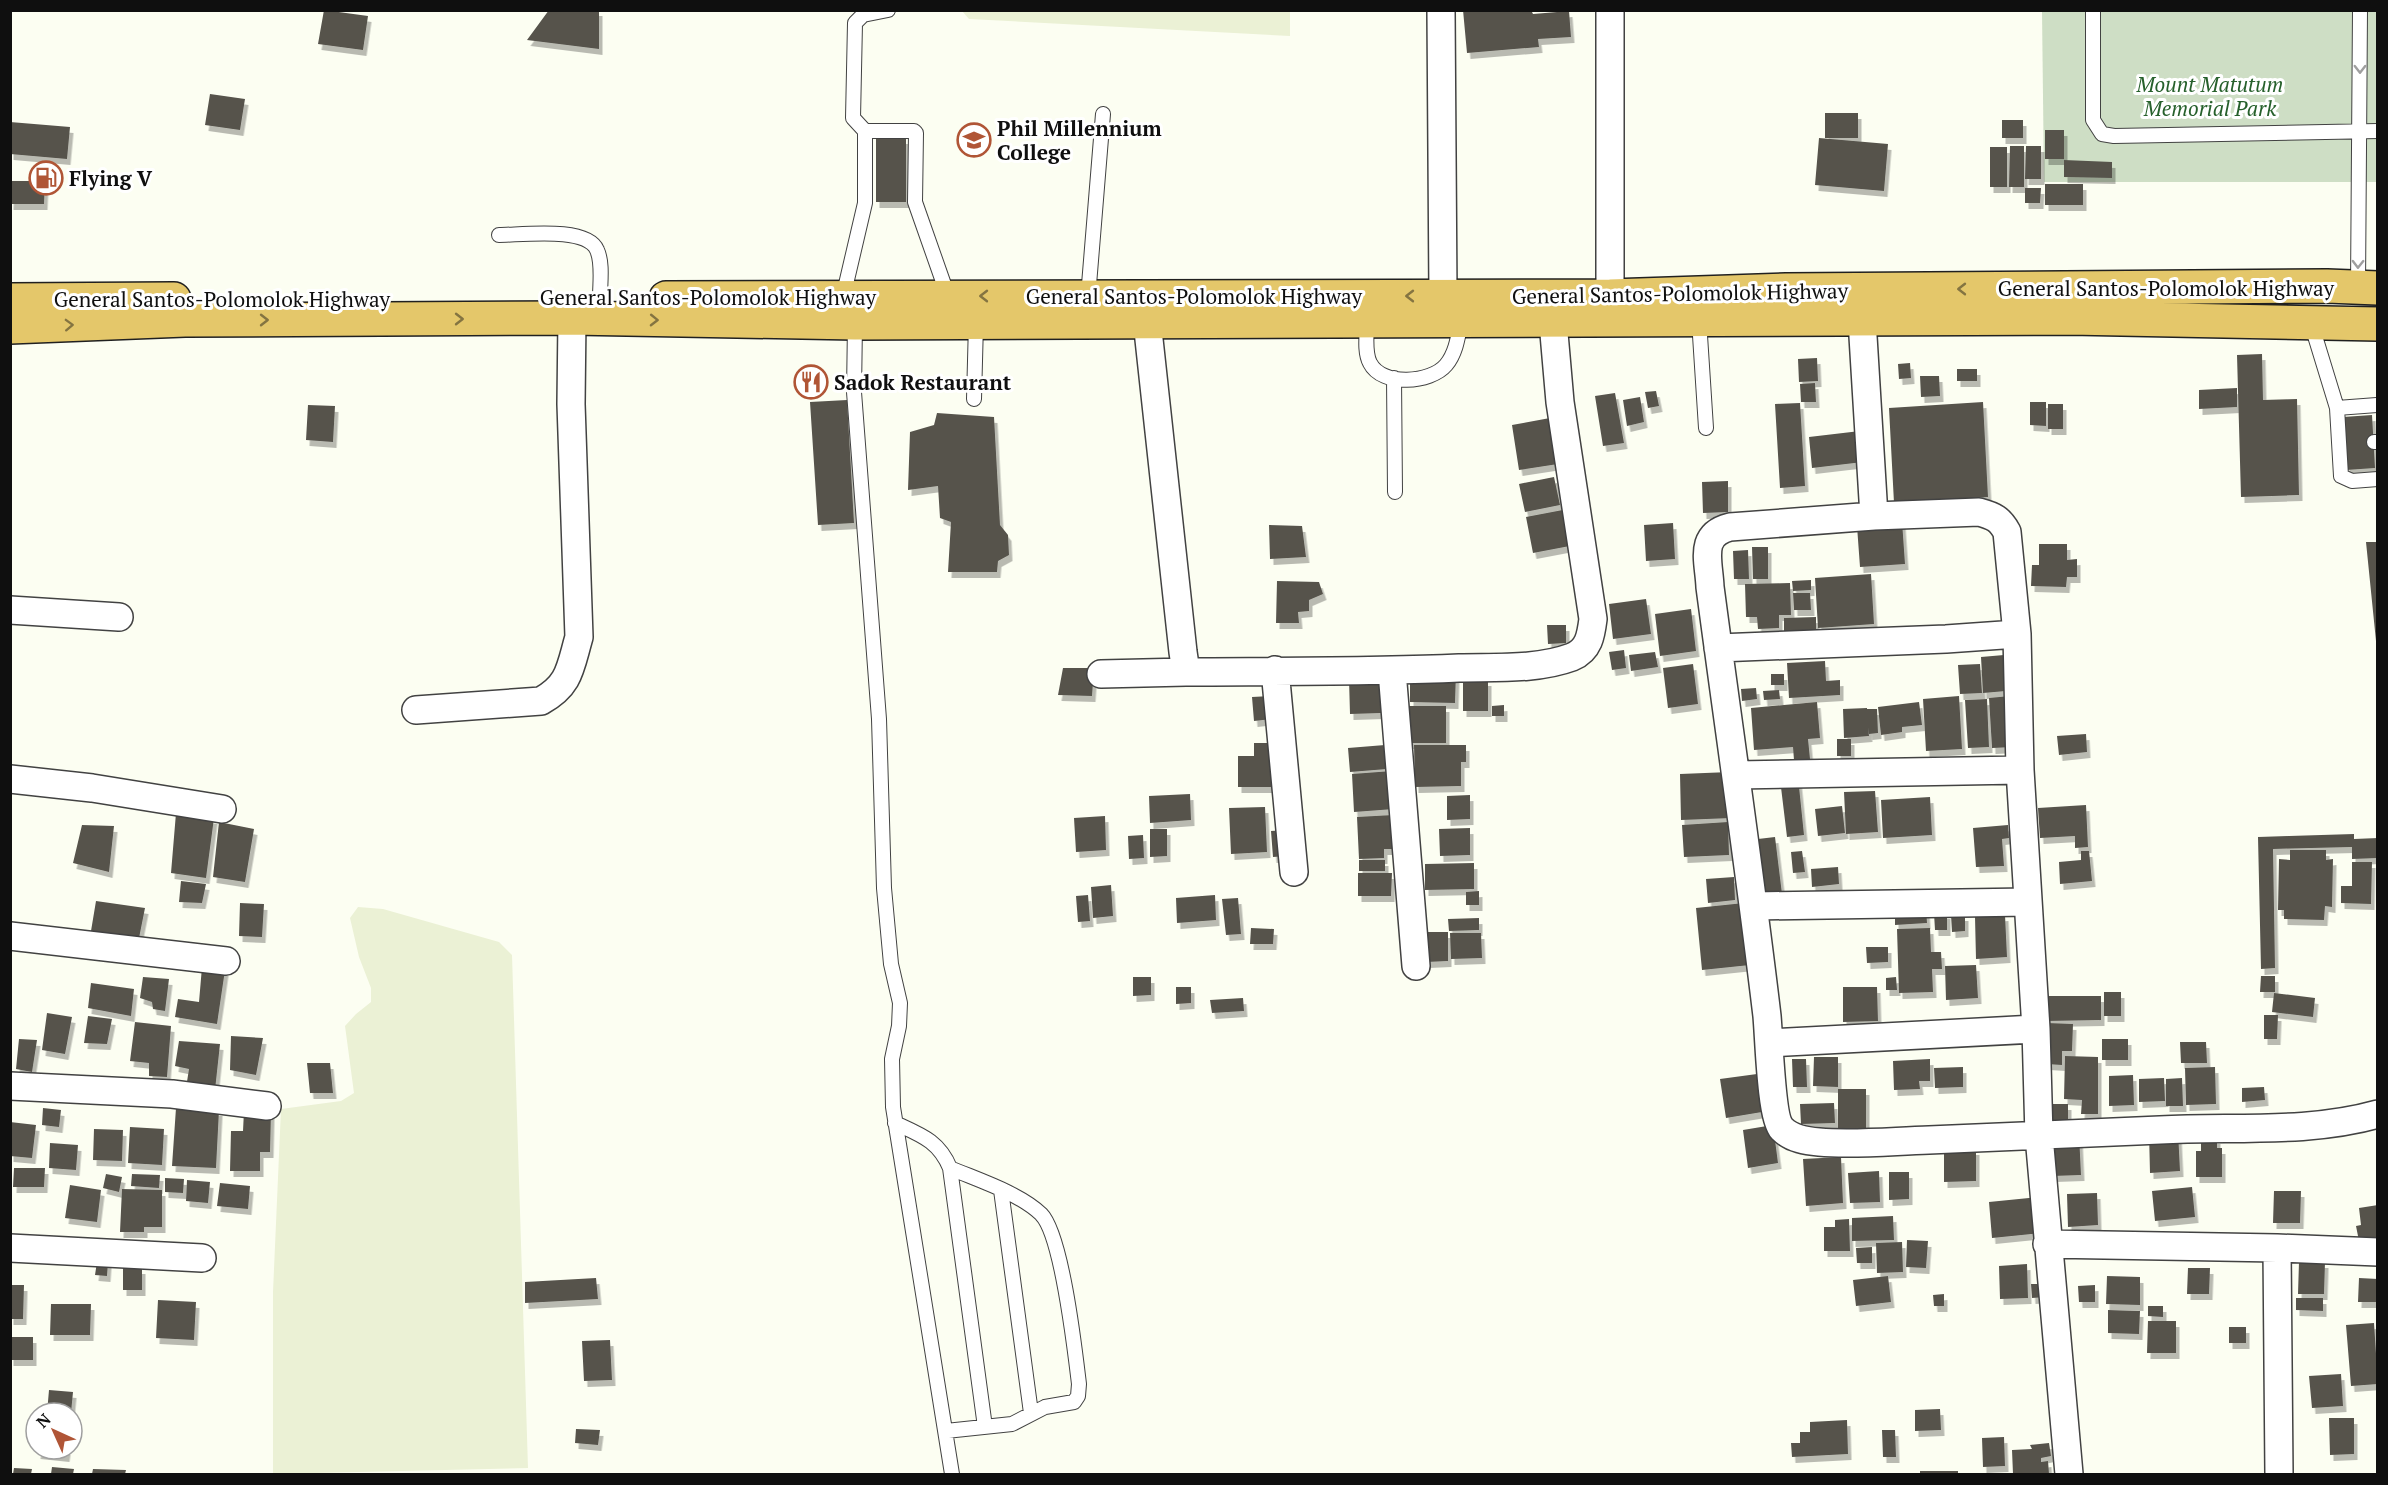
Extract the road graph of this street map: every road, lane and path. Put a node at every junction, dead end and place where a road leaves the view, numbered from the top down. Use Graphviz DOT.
graph roads {
  1 [pos="888,10"];
  2 [pos="1441,10"];
  3 [pos="1610,10"];
  4 [pos="2093,10"];
  5 [pos="2360,10"];
  6 [pos="1103,114"];
  7 [pos="865,131"];
  8 [pos="2359,131"];
  9 [pos="2378,131"];
  10 [pos="499,235"];
  11 [pos="2368,288"];
  12 [pos="948,296"];
  13 [pos="1610,296"];
  14 [pos="600,297"];
  15 [pos="1088,297"];
  16 [pos="10,300"];
  17 [pos="1452,309"];
  18 [pos="849,310"];
  19 [pos="572,318"];
  20 [pos="1699,320"];
  21 [pos="1862,320"];
  22 [pos="1147,321"];
  23 [pos="1367,321"];
  24 [pos="976,322"];
  25 [pos="1553,322"];
  26 [pos="2311,323"];
  27 [pos="2378,324"];
  28 [pos="10,327"];
  29 [pos="1394,378"];
  30 [pos="974,399"];
  31 [pos="2377,403"];
  32 [pos="2337,408"];
  33 [pos="2378,417"];
  34 [pos="1706,428"];
  35 [pos="2378,479"];
  36 [pos="1395,492"];
  37 [pos="1874,516"];
  38 [pos="10,610"];
  39 [pos="119,617"];
  40 [pos="2017,634"];
  41 [pos="1718,648"];
  42 [pos="1275,670"];
  43 [pos="1392,671"];
  44 [pos="1186,672"];
  45 [pos="1101,674"];
  46 [pos="416,710"];
  47 [pos="2020,770"];
  48 [pos="1736,775"];
  49 [pos="10,779"];
  50 [pos="222,809"];
  51 [pos="1294,872"];
  52 [pos="2028,902"];
  53 [pos="1754,906"];
  54 [pos="10,936"];
  55 [pos="226,961"];
  56 [pos="1416,966"];
  57 [pos="2036,1029"];
  58 [pos="1770,1043"];
  59 [pos="10,1086"];
  60 [pos="267,1106"];
  61 [pos="2378,1114"];
  62 [pos="896,1123"];
  63 [pos="2039,1136"];
  64 [pos="950,1168"];
  65 [pos="1000,1190"];
  66 [pos="2048,1245"];
  67 [pos="10,1248"];
  68 [pos="2277,1248"];
  69 [pos="2378,1252"];
  70 [pos="202,1258"];
  71 [pos="1031,1413"];
  72 [pos="985,1426"];
  73 [pos="946,1431"];
  74 [pos="952,1474"];
  75 [pos="2069,1474"];
  76 [pos="2279,1474"];
  1 -- 7 [label="lane"];
  2 -- 17 [label="street"];
  3 -- 13 [label="street"];
  4 -- 8 [label="lane"];
  5 -- 8 [label="lane, one-way"];
  6 -- 15 [label="lane"];
  7 -- 12 [label="lane"];
  7 -- 18 [label="lane"];
  8 -- 9 [label="lane"];
  8 -- 11 [label="lane, one-way"];
  10 -- 14 [label="lane"];
  11 -- 13 [label="highway, General Santos-Polomolok Highway, one-way"];
  15 -- 12 [label="highway, General Santos-Polomolok Highway, one-way"];
  12 -- 18 [label="highway, General Santos-Polomolok Highway"];
  13 -- 17 [label="highway, General Santos-Polomolok Highway"];
  14 -- 16 [label="highway, General Santos-Polomolok Highway"];
  14 -- 18 [label="highway, General Santos-Polomolok Highway"];
  17 -- 15 [label="highway, General Santos-Polomolok Highway, one-way"];
  17 -- 23 [label="highway"];
  17 -- 25 [label="highway"];
  17 -- 29 [label="lane"];
  19 -- 18 [label="highway, one-way"];
  18 -- 24 [label="highway"];
  18 -- 62 [label="lane"];
  28 -- 19 [label="highway, one-way"];
  19 -- 46 [label="street"];
  20 -- 21 [label="highway"];
  20 -- 25 [label="highway"];
  20 -- 34 [label="lane"];
  21 -- 26 [label="highway"];
  21 -- 37 [label="street"];
  22 -- 23 [label="highway"];
  22 -- 24 [label="highway"];
  22 -- 44 [label="street"];
  23 -- 29 [label="lane"];
  24 -- 30 [label="lane"];
  25 -- 43 [label="street"];
  26 -- 27 [label="highway"];
  26 -- 32 [label="lane"];
  29 -- 36 [label="lane"];
  31 -- 32 [label="lane"];
  31 -- 33 [label="lane"];
  32 -- 35 [label="lane"];
  37 -- 40 [label="street"];
  37 -- 41 [label="street"];
  38 -- 39 [label="street"];
  40 -- 41 [label="street"];
  40 -- 47 [label="street"];
  41 -- 48 [label="street"];
  42 -- 43 [label="street"];
  42 -- 44 [label="street"];
  42 -- 51 [label="street"];
  43 -- 56 [label="street"];
  44 -- 45 [label="street"];
  47 -- 48 [label="street"];
  47 -- 52 [label="street"];
  48 -- 53 [label="street"];
  49 -- 50 [label="street"];
  52 -- 53 [label="street"];
  52 -- 57 [label="street"];
  53 -- 58 [label="street"];
  54 -- 55 [label="street"];
  57 -- 58 [label="street"];
  57 -- 63 [label="street"];
  58 -- 63 [label="street"];
  59 -- 60 [label="street"];
  61 -- 63 [label="street"];
  62 -- 64 [label="lane"];
  62 -- 73 [label="lane"];
  63 -- 66 [label="street"];
  64 -- 65 [label="lane"];
  64 -- 72 [label="lane"];
  65 -- 71 [label="lane"];
  65 -- 71 [label="lane"];
  66 -- 68 [label="street"];
  66 -- 75 [label="street"];
  67 -- 70 [label="street"];
  68 -- 69 [label="street"];
  68 -- 76 [label="street"];
  71 -- 72 [label="lane"];
  72 -- 73 [label="lane"];
  73 -- 74 [label="lane"];
}
